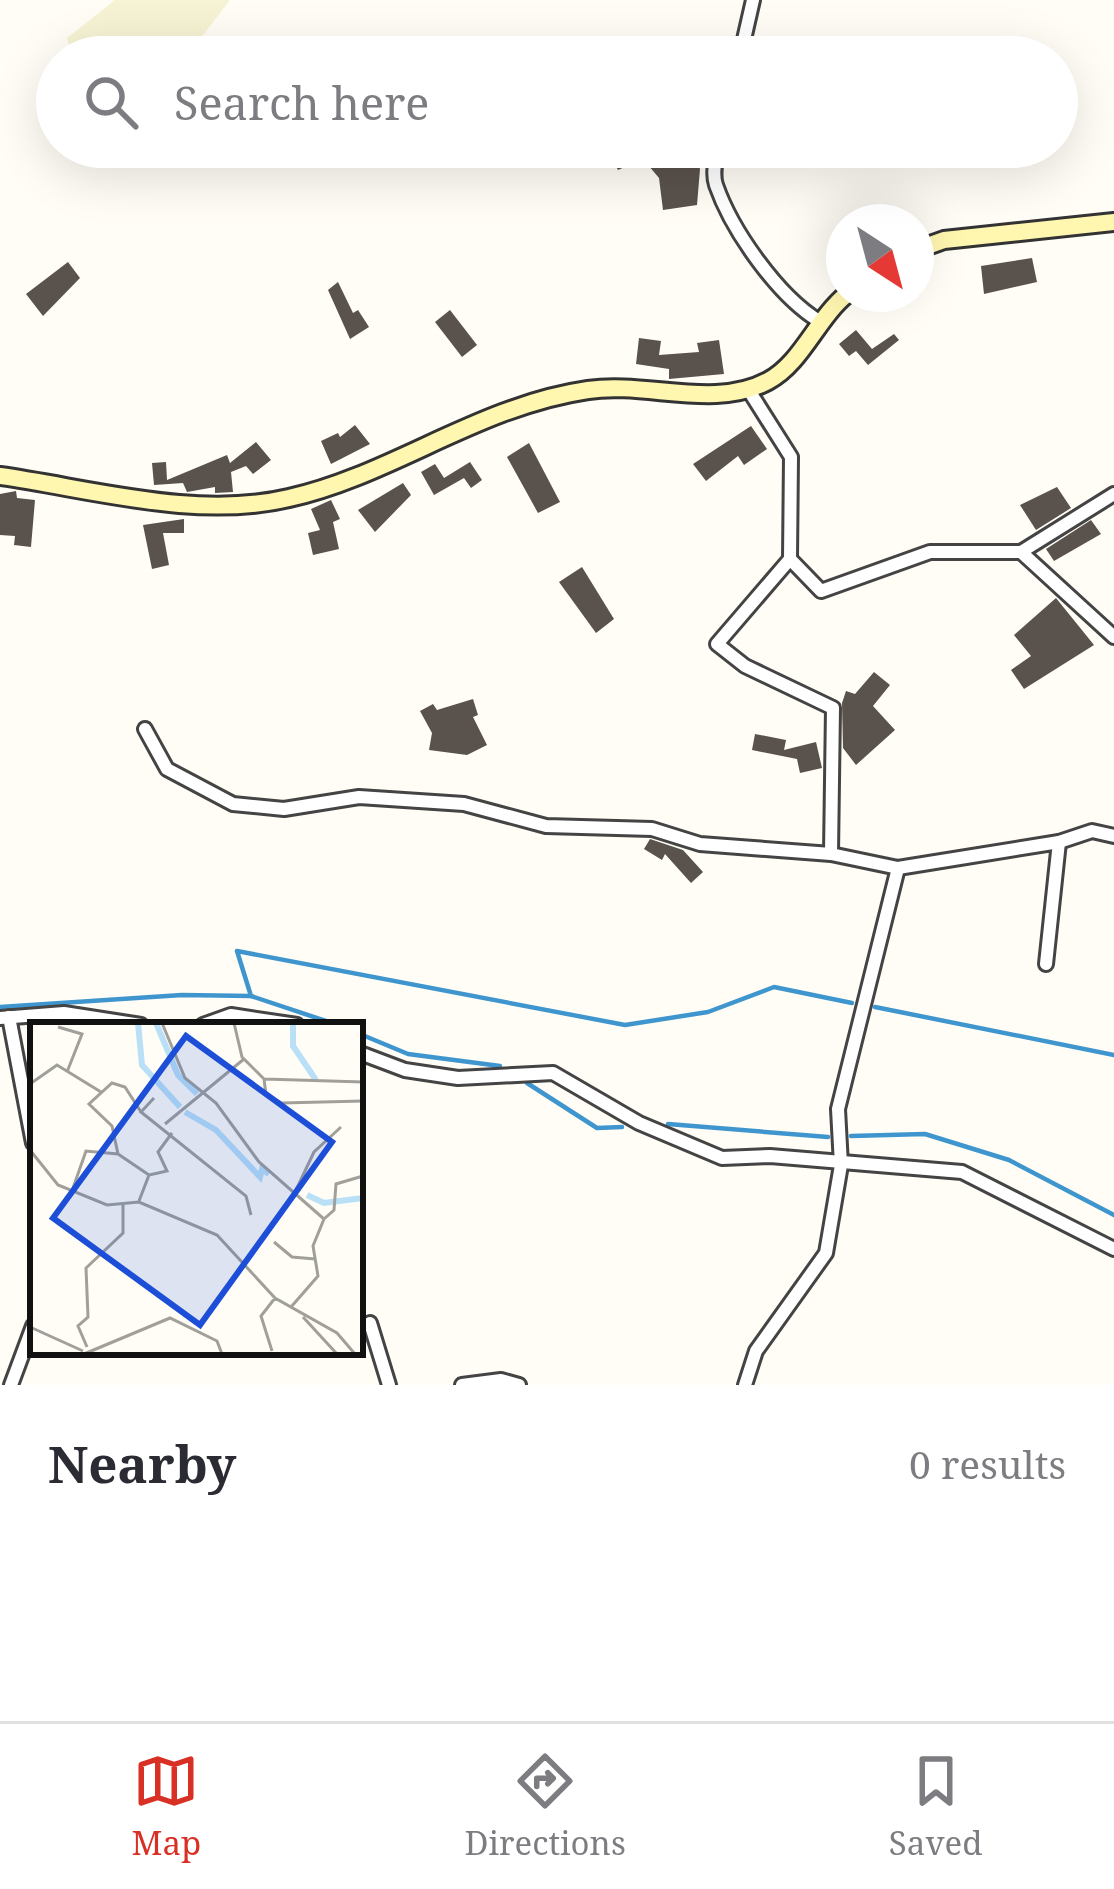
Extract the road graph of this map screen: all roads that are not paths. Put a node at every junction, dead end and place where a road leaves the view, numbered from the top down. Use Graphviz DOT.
graph roads {
  1 [pos="753,0"];
  2 [pos="745,36"];
  3 [pos="715,168"];
  4 [pos="1114,222"];
  5 [pos="934,244"];
  6 [pos="829,312"];
  7 [pos="820,321"];
  8 [pos="748,389"];
  9 [pos="0,476"];
  10 [pos="1114,494"];
  11 [pos="1021,552"];
  12 [pos="790,559"];
  13 [pos="1114,637"];
  14 [pos="145,729"];
  15 [pos="1112,831"];
  16 [pos="1059,842"];
  17 [pos="831,854"];
  18 [pos="898,868"];
  19 [pos="1046,964"];
  20 [pos="5,1018"];
  21 [pos="122,1022"];
  22 [pos="212,1022"];
  23 [pos="278,1022"];
  24 [pos="363,1054"];
  25 [pos="30,1130"];
  26 [pos="841,1165"];
  27 [pos="1114,1249"];
  28 [pos="370,1323"];
  29 [pos="30,1334"];
  30 [pos="10,1385"];
  31 [pos="389,1385"];
  32 [pos="462,1385"];
  33 [pos="519,1385"];
  34 [pos="745,1385"];
  1 -- 2 [label="street"];
  3 -- 7 [label="street"];
  4 -- 5 [label="main road"];
  6 -- 7 [label="main road"];
  7 -- 8 [label="main road"];
  8 -- 9 [label="main road"];
  8 -- 12 [label="street"];
  10 -- 11 [label="street"];
  11 -- 12 [label="street"];
  11 -- 13 [label="street"];
  12 -- 17 [label="street"];
  14 -- 17 [label="street"];
  15 -- 16 [label="street"];
  16 -- 18 [label="street"];
  16 -- 19 [label="street"];
  17 -- 18 [label="street"];
  18 -- 26 [label="street"];
  20 -- 21 [label="street"];
  20 -- 25 [label="street"];
  22 -- 23 [label="street"];
  24 -- 26 [label="street"];
  26 -- 27 [label="street"];
  26 -- 34 [label="street"];
  28 -- 31 [label="street"];
  29 -- 30 [label="street"];
  32 -- 33 [label="street"];
}
